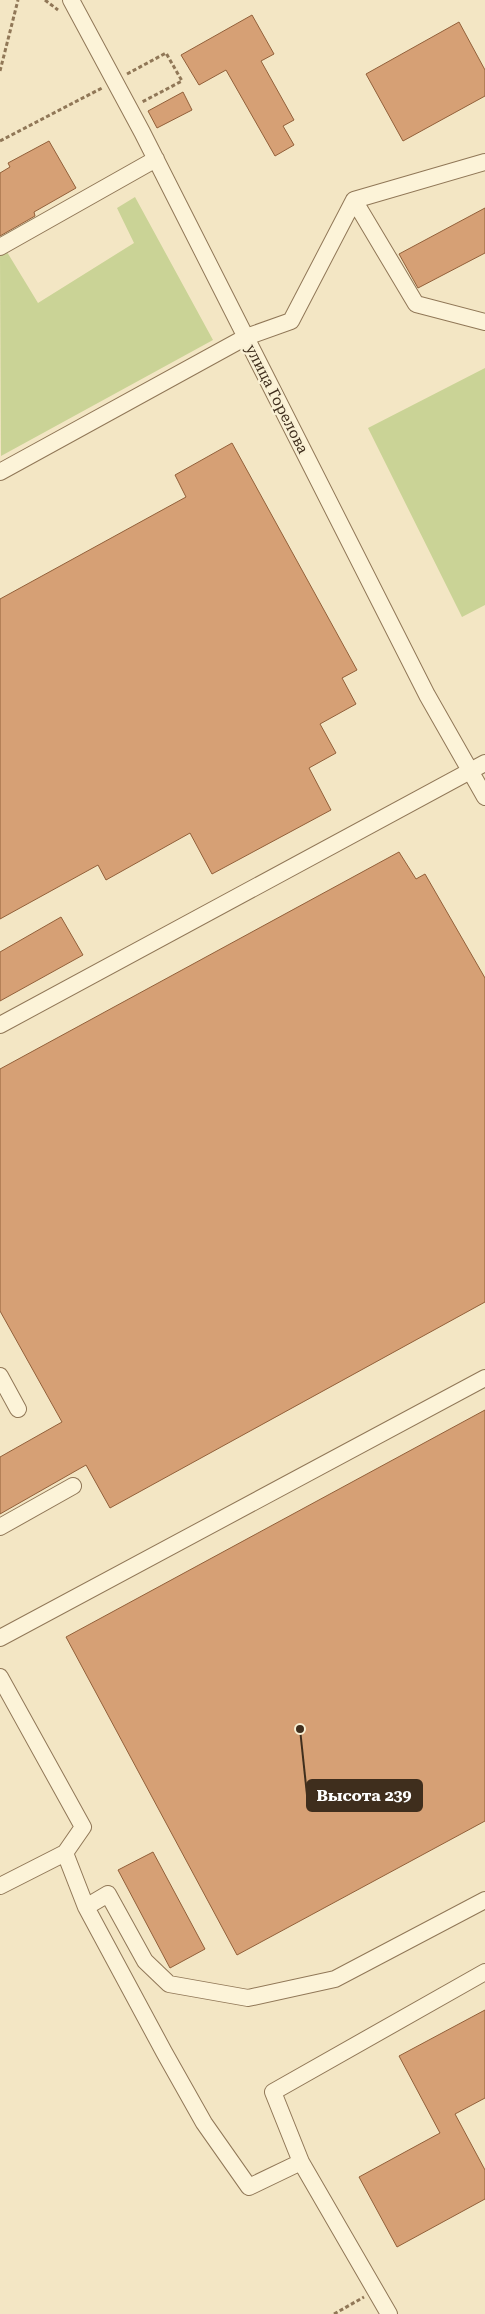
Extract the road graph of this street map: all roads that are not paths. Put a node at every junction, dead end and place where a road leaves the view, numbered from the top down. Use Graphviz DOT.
graph roads {
  1 [pos="71,0"];
  2 [pos="156,159"];
  3 [pos="485,162"];
  4 [pos="354,200"];
  5 [pos="0,247"];
  6 [pos="485,322"];
  7 [pos="246,337"];
  8 [pos="1,470"];
  9 [pos="485,763"];
  10 [pos="470,771"];
  11 [pos="485,796"];
  12 [pos="0,1025"];
  13 [pos="0,1376"];
  14 [pos="485,1378"];
  15 [pos="18,1409"];
  16 [pos="73,1486"];
  17 [pos="0,1527"];
  18 [pos="0,1638"];
  19 [pos="0,1677"];
  20 [pos="65,1853"];
  21 [pos="0,1886"];
  22 [pos="485,1900"];
  23 [pos="86,1906"];
  24 [pos="485,1972"];
  25 [pos="301,2162"];
  26 [pos="389,2314"];
  1 -- 2 [label="street, улица Горелова"];
  2 -- 5 [label="street"];
  2 -- 7 [label="street, улица Горелова"];
  3 -- 4 [label="street"];
  4 -- 6 [label="street"];
  4 -- 7 [label="street"];
  7 -- 8 [label="street"];
  7 -- 10 [label="street, улица Горелова"];
  9 -- 10 [label="street"];
  10 -- 11 [label="street, улица Горелова"];
  10 -- 12 [label="street"];
  13 -- 15 [label="street"];
  14 -- 18 [label="street"];
  16 -- 17 [label="street"];
  19 -- 20 [label="street"];
  20 -- 21 [label="street"];
  20 -- 23 [label="street"];
  22 -- 23 [label="street"];
  23 -- 25 [label="street"];
  24 -- 25 [label="street"];
  25 -- 26 [label="street"];
}
